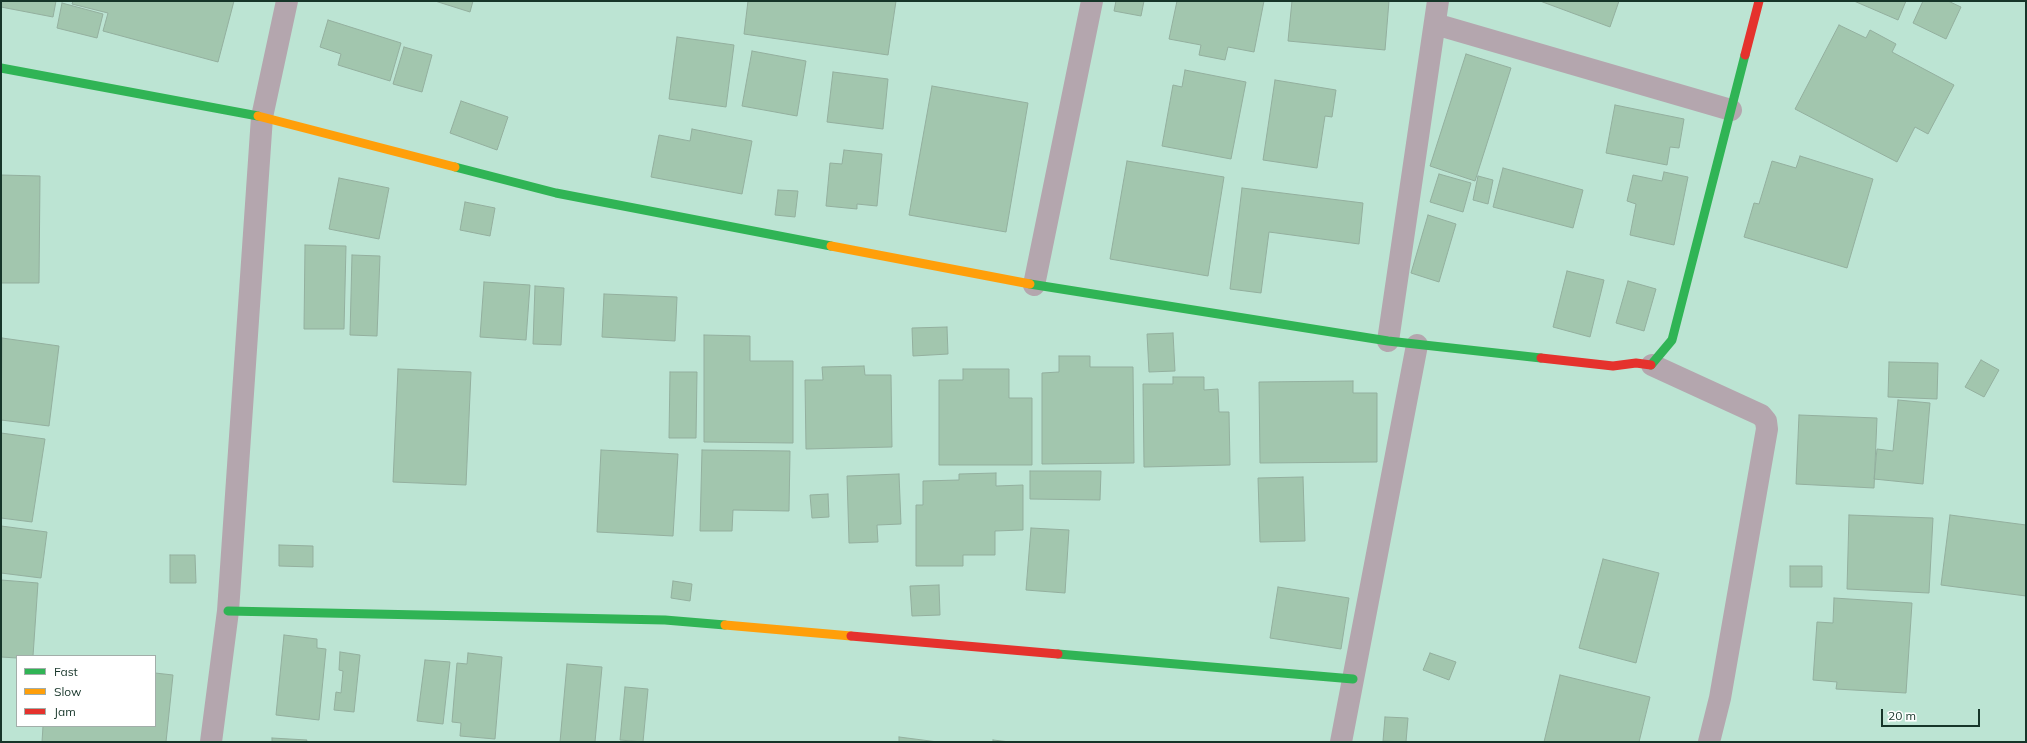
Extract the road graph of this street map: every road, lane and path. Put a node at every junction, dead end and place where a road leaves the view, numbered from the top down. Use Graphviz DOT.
graph roads {
  1 [pos="287,1"];
  2 [pos="1092,1"];
  3 [pos="1438,1"];
  4 [pos="1760,1"];
  5 [pos="1435,24"];
  6 [pos="1,68"];
  7 [pos="1731,110"];
  8 [pos="262,117"];
  9 [pos="1034,285"];
  10 [pos="1388,341"];
  11 [pos="1417,345"];
  12 [pos="1652,364"];
  13 [pos="228,611"];
  14 [pos="1353,679"];
  15 [pos="211,742"];
  16 [pos="1341,742"];
  17 [pos="1709,742"];
  1 -- 8 [label="street"];
  2 -- 9 [label="street"];
  3 -- 5 [label="street"];
  4 -- 7 [label="street"];
  5 -- 7 [label="street"];
  5 -- 10 [label="street"];
  6 -- 8 [label="street"];
  7 -- 12 [label="street"];
  8 -- 9 [label="street"];
  8 -- 13 [label="street"];
  9 -- 10 [label="street"];
  10 -- 11 [label="street"];
  11 -- 12 [label="street"];
  11 -- 14 [label="street"];
  12 -- 17 [label="street"];
  13 -- 14 [label="street"];
  13 -- 15 [label="street"];
  14 -- 16 [label="street"];
}
